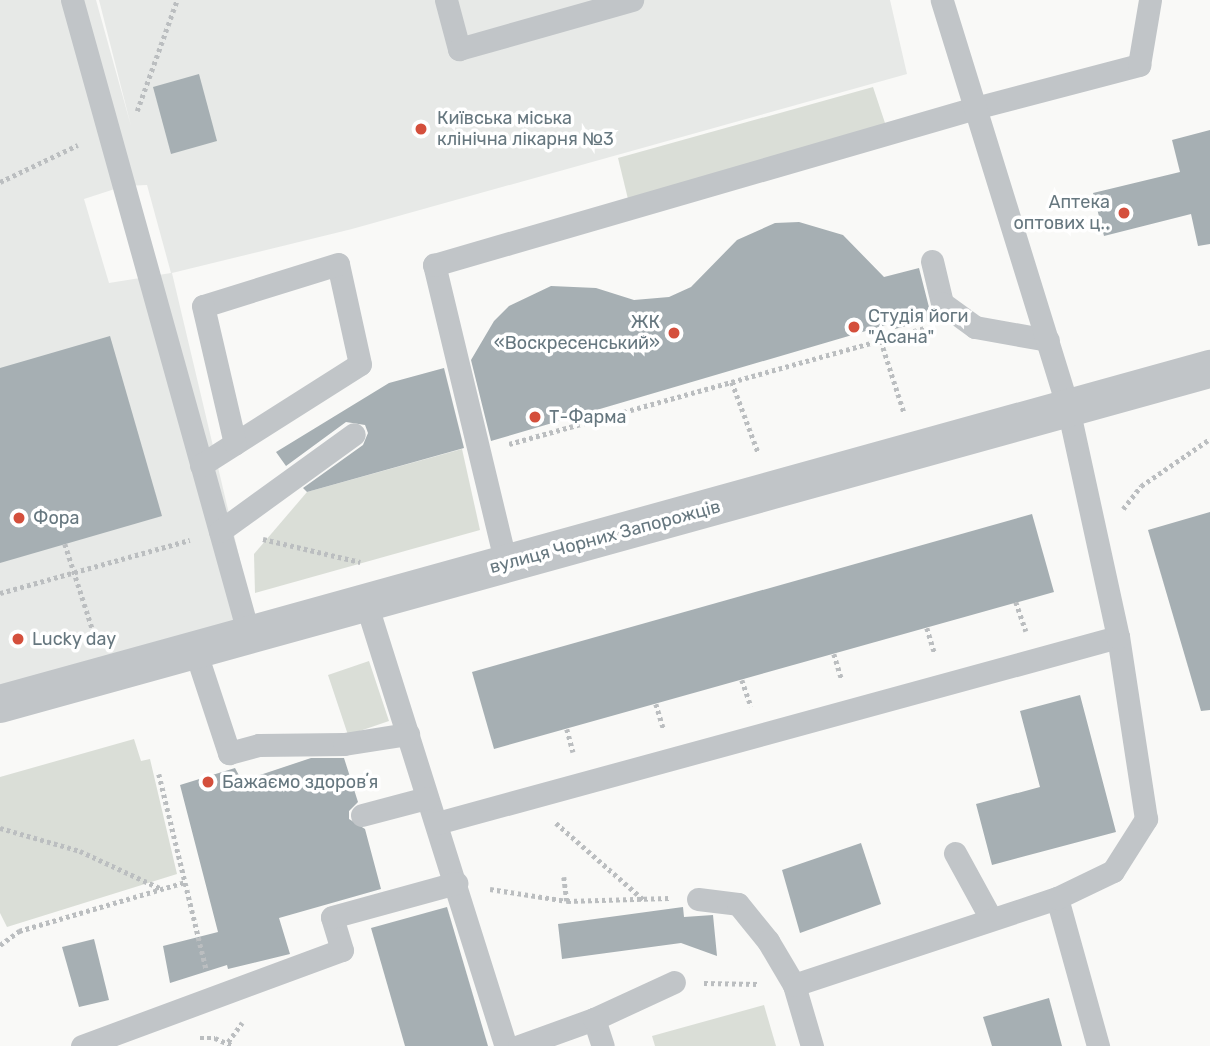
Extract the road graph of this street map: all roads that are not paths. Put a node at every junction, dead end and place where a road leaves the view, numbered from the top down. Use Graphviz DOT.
graph roads {
  1 [pos="72,0"];
  2 [pos="446,0"];
  3 [pos="632,0"];
  4 [pos="942,0"];
  5 [pos="1150,0"];
  6 [pos="975,107"];
  7 [pos="932,261"];
  8 [pos="1048,340"];
  9 [pos="1210,369"];
  10 [pos="1068,408"];
  11 [pos="354,434"];
  12 [pos="235,443"];
  13 [pos="201,465"];
  14 [pos="220,531"];
  15 [pos="506,564"];
  16 [pos="366,603"];
  17 [pos="248,632"];
  18 [pos="1118,637"];
  19 [pos="194,648"];
  20 [pos="0,704"];
  21 [pos="408,734"];
  22 [pos="427,799"];
  23 [pos="362,815"];
  24 [pos="437,823"];
  25 [pos="955,853"];
  26 [pos="456,883"];
  27 [pos="1057,898"];
  28 [pos="698,899"];
  29 [pos="990,917"];
  30 [pos="674,982"];
  31 [pos="794,985"];
  32 [pos="594,1019"];
  33 [pos="82,1046"];
  34 [pos="506,1046"];
  35 [pos="519,1046"];
  36 [pos="603,1046"];
  37 [pos="812,1046"];
  38 [pos="1098,1046"];
  1 -- 13 [label="lane"];
  2 -- 3 [label="lane"];
  4 -- 6 [label="lane"];
  5 -- 6 [label="lane"];
  6 -- 8 [label="lane"];
  6 -- 15 [label="lane"];
  7 -- 8 [label="lane"];
  8 -- 10 [label="lane"];
  9 -- 10 [label="street, вулиця Чорних Запорожців"];
  10 -- 15 [label="street, вулиця Чорних Запорожців"];
  10 -- 18 [label="lane"];
  11 -- 14 [label="lane"];
  12 -- 12 [label="lane"];
  12 -- 13 [label="lane"];
  13 -- 14 [label="lane"];
  14 -- 17 [label="lane"];
  15 -- 16 [label="street, вулиця Чорних Запорожців"];
  16 -- 17 [label="street, вулиця Чорних Запорожців"];
  16 -- 21 [label="lane"];
  17 -- 19 [label="street, вулиця Чорних Запорожців"];
  18 -- 24 [label="lane"];
  18 -- 27 [label="lane"];
  19 -- 20 [label="street, вулиця Чорних Запорожців"];
  19 -- 21 [label="lane"];
  21 -- 22 [label="lane"];
  22 -- 23 [label="lane"];
  22 -- 24 [label="lane"];
  24 -- 26 [label="lane"];
  25 -- 29 [label="lane"];
  26 -- 33 [label="lane"];
  26 -- 34 [label="lane"];
  27 -- 29 [label="lane"];
  27 -- 38 [label="lane"];
  28 -- 31 [label="lane"];
  29 -- 31 [label="lane"];
  30 -- 32 [label="lane"];
  31 -- 37 [label="lane"];
  32 -- 35 [label="lane"];
  32 -- 36 [label="lane"];
}
